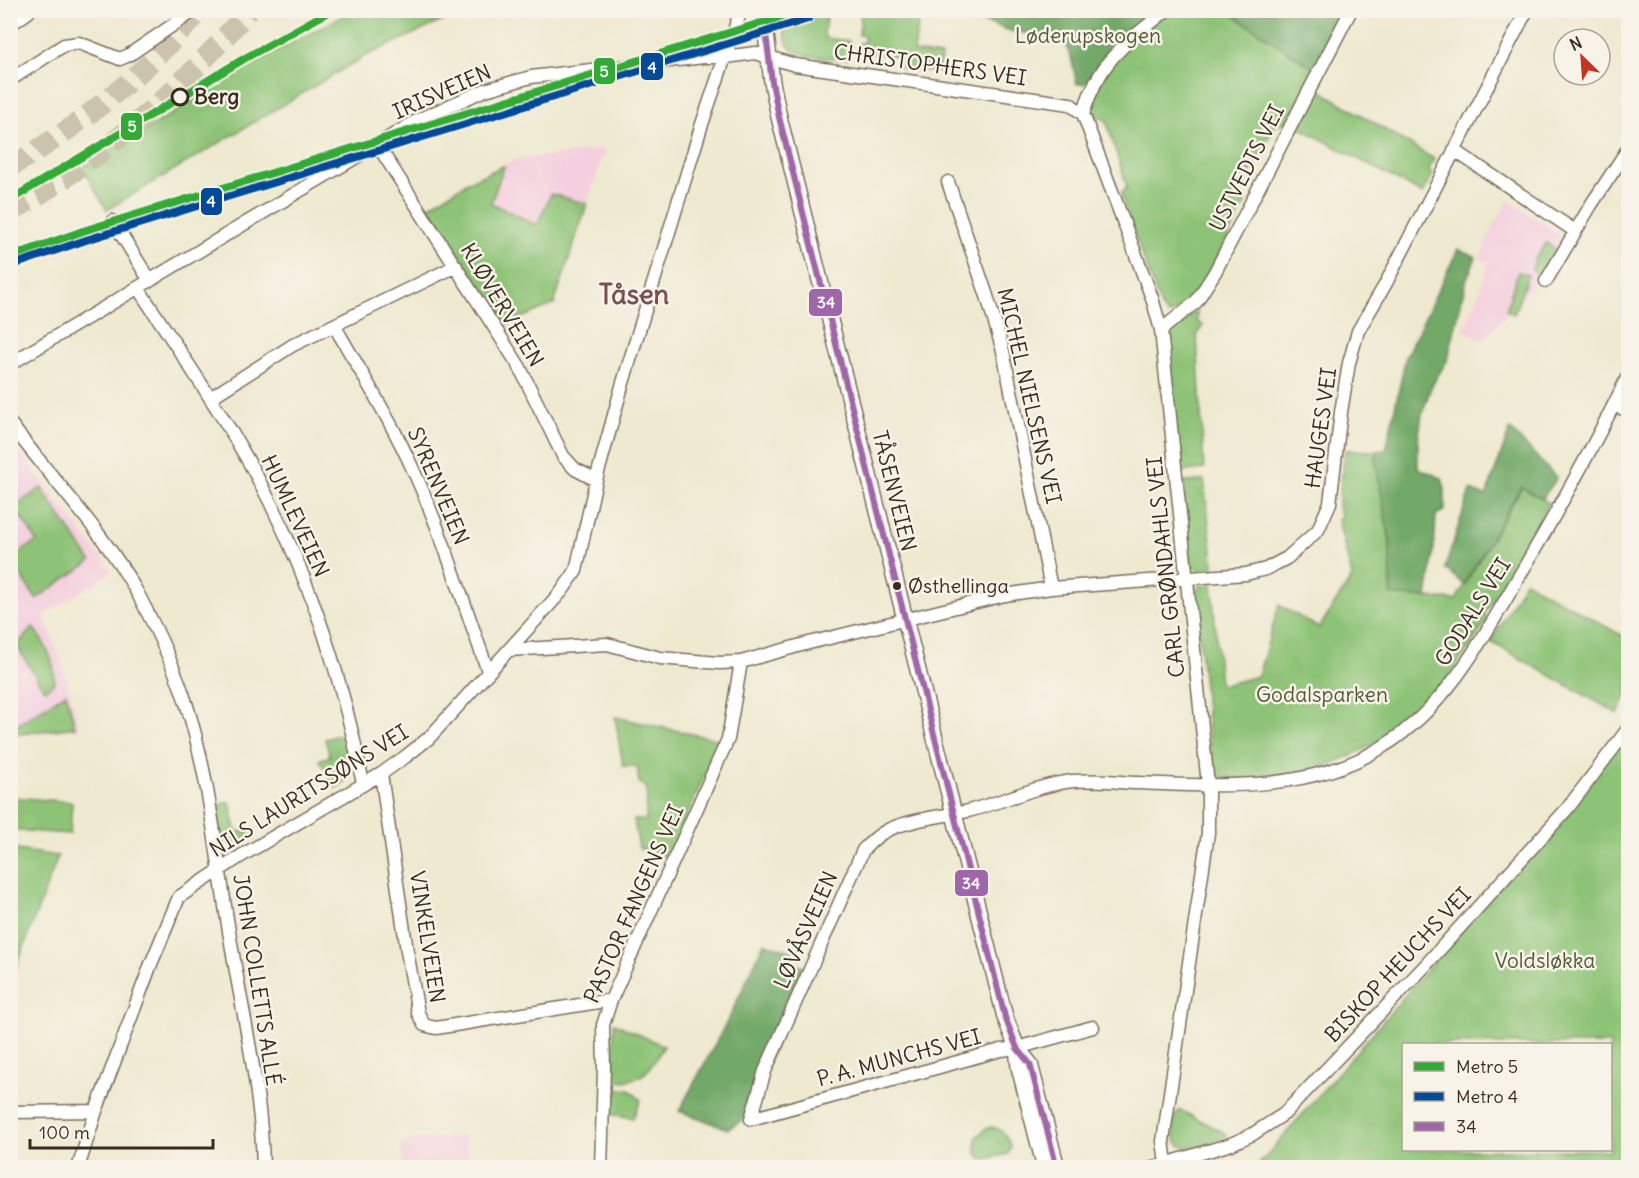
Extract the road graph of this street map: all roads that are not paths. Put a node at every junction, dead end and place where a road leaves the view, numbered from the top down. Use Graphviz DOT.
graph roads {
  1 [pos="26,10"];
  2 [pos="195,10"];
  3 [pos="741,10"];
  4 [pos="763,10"];
  5 [pos="1167,10"];
  6 [pos="1351,10"];
  7 [pos="1527,10"];
  8 [pos="10,21"];
  9 [pos="726,57"];
  10 [pos="769,58"];
  11 [pos="10,80"];
  12 [pos="1083,114"];
  13 [pos="377,144"];
  14 [pos="1629,149"];
  15 [pos="1454,150"];
  16 [pos="948,182"];
  17 [pos="113,221"];
  18 [pos="1575,231"];
  19 [pos="456,266"];
  20 [pos="150,281"];
  21 [pos="1546,281"];
  22 [pos="138,288"];
  23 [pos="334,325"];
  24 [pos="1161,330"];
  25 [pos="10,364"];
  26 [pos="1629,376"];
  27 [pos="210,398"];
  28 [pos="1614,406"];
  29 [pos="1629,410"];
  30 [pos="10,423"];
  31 [pos="596,480"];
  32 [pos="1186,578"];
  33 [pos="1051,588"];
  34 [pos="904,621"];
  35 [pos="509,650"];
  36 [pos="741,662"];
  37 [pos="488,671"];
  38 [pos="1629,729"];
  39 [pos="381,774"];
  40 [pos="363,784"];
  41 [pos="1208,786"];
  42 [pos="953,813"];
  43 [pos="220,871"];
  44 [pos="611,1000"];
  45 [pos="1093,1027"];
  46 [pos="1017,1048"];
  47 [pos="96,1111"];
  48 [pos="10,1112"];
  49 [pos="751,1119"];
  50 [pos="1166,1163"];
  51 [pos="78,1167"];
  52 [pos="263,1167"];
  53 [pos="601,1167"];
  54 [pos="1045,1167"];
  55 [pos="1057,1167"];
  56 [pos="1152,1167"];
  1 -- 8 [label="main road"];
  2 -- 11 [label="street"];
  3 -- 9 [label="street, NILS LAURITSSØNS VEI"];
  4 -- 10 [label="street, TÅSENVEIEN"];
  5 -- 12 [label="street"];
  6 -- 24 [label="street, USTVEDTS VEI"];
  7 -- 15 [label="street, HAUGES VEI"];
  9 -- 10 [label="street, IRISVEIEN"];
  9 -- 13 [label="street, IRISVEIEN"];
  9 -- 31 [label="street, NILS LAURITSSØNS VEI"];
  10 -- 12 [label="street, CHRISTOPHERS VEI"];
  10 -- 34 [label="street, TÅSENVEIEN"];
  12 -- 24 [label="street, CARL GRØNDAHLS VEI"];
  13 -- 19 [label="street, KLØVERVEIEN"];
  13 -- 20 [label="street, IRISVEIEN"];
  14 -- 18 [label="street"];
  15 -- 18 [label="street"];
  15 -- 32 [label="street, HAUGES VEI"];
  16 -- 33 [label="street, MICHEL NIELSENS VEI"];
  17 -- 20 [label="street"];
  18 -- 21 [label="street"];
  19 -- 23 [label="street"];
  19 -- 31 [label="street, KLØVERVEIEN"];
  20 -- 22 [label="street, IRISVEIEN"];
  22 -- 25 [label="street, IRISVEIEN"];
  22 -- 27 [label="street, HUMLEVEIEN"];
  23 -- 27 [label="street"];
  23 -- 37 [label="street, SYRENVEIEN"];
  24 -- 32 [label="street, CARL GRØNDAHLS VEI"];
  26 -- 28 [label="street, GODALS VEI"];
  27 -- 40 [label="street, HUMLEVEIEN"];
  28 -- 29 [label="street"];
  28 -- 41 [label="street, GODALS VEI"];
  30 -- 43 [label="street, JOHN COLLETTS ALLÉ"];
  31 -- 35 [label="street, NILS LAURITSSØNS VEI"];
  32 -- 33 [label="street, HAUGES VEI"];
  32 -- 41 [label="street, CARL GRØNDAHLS VEI"];
  33 -- 34 [label="street, HAUGES VEI"];
  34 -- 36 [label="street"];
  34 -- 42 [label="street, TÅSENVEIEN"];
  35 -- 36 [label="street"];
  35 -- 37 [label="street, NILS LAURITSSØNS VEI"];
  36 -- 44 [label="street, PASTOR FANGENS VEI"];
  37 -- 39 [label="street, NILS LAURITSSØNS VEI"];
  38 -- 50 [label="street, BISKOP HEUCHS VEI"];
  39 -- 40 [label="street, NILS LAURITSSØNS VEI"];
  39 -- 44 [label="street, VINKELVEIEN"];
  40 -- 43 [label="street, NILS LAURITSSØNS VEI"];
  41 -- 42 [label="street, GODALS VEI"];
  41 -- 50 [label="street, CARL GRØNDAHLS VEI"];
  42 -- 46 [label="street, TÅSENVEIEN"];
  42 -- 49 [label="street, LØVÅSVEIEN"];
  43 -- 47 [label="street, NILS LAURITSSØNS VEI"];
  43 -- 52 [label="street, JOHN COLLETTS ALLÉ"];
  44 -- 53 [label="street, PASTOR FANGENS VEI"];
  45 -- 46 [label="street, P. A. MUNCHS VEI"];
  46 -- 49 [label="street, P. A. MUNCHS VEI"];
  46 -- 54 [label="street, TÅSENVEIEN"];
  46 -- 55 [label="street, TÅSENVEIEN"];
  47 -- 48 [label="street"];
  47 -- 51 [label="street, NILS LAURITSSØNS VEI"];
  50 -- 56 [label="street, BISKOP HEUCHS VEI"];
}
